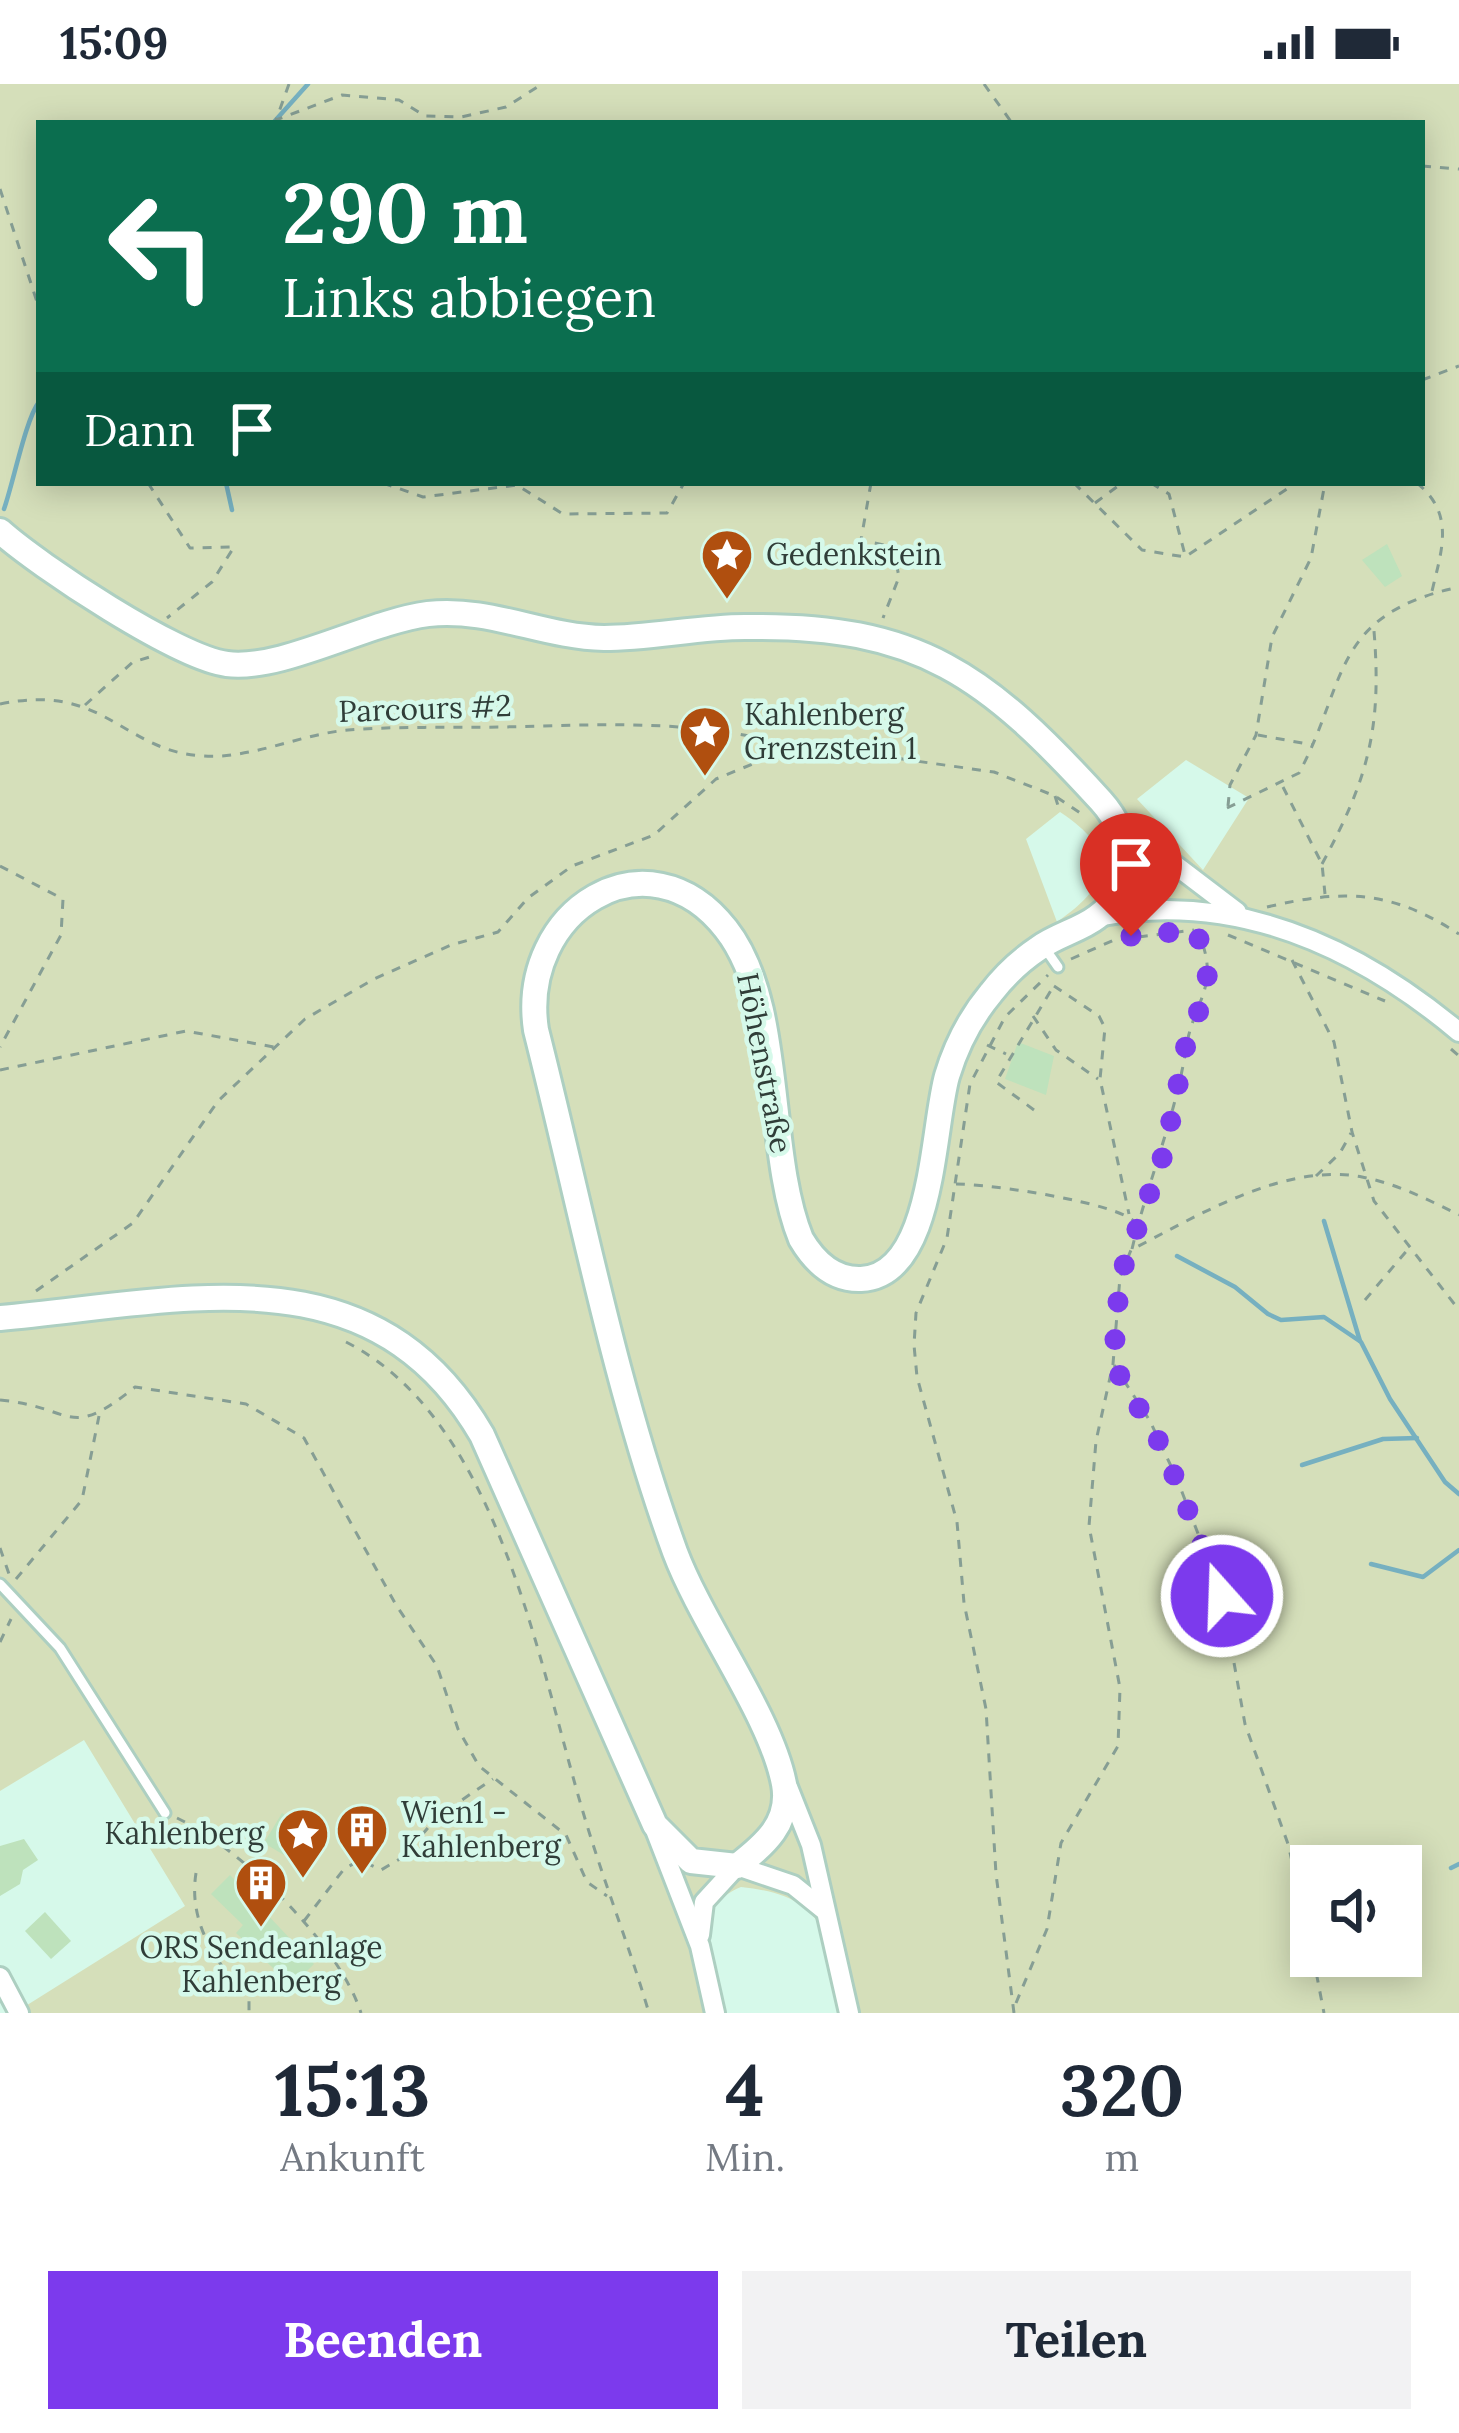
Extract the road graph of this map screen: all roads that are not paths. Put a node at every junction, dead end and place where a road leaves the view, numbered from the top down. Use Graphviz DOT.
graph roads {
  1 [pos="3,534"];
  2 [pos="1111,828"];
  3 [pos="1241,914"];
  4 [pos="1097,917"];
  5 [pos="1043,945"];
  6 [pos="1058,967"];
  7 [pos="1452,1037"];
  8 [pos="0,1318"];
  9 [pos="0,1584"];
  10 [pos="778,1766"];
  11 [pos="641,1798"];
  12 [pos="165,1813"];
  13 [pos="737,1866"];
  14 [pos="828,1916"];
  15 [pos="700,1946"];
  16 [pos="0,1977"];
  17 [pos="19,2013"];
  18 [pos="715,2013"];
  19 [pos="849,2013"];
  1 -- 2 [label="street, Höhenstraße"];
  2 -- 3 [label="street, Höhenstraße"];
  2 -- 4 [label="street"];
  3 -- 4 [label="street, Höhenstraße"];
  3 -- 7 [label="street, Höhenstraße"];
  4 -- 5 [label="street, Höhenstraße"];
  5 -- 6 [label="lane"];
  5 -- 10 [label="street, Höhenstraße"];
  8 -- 11 [label="street, Höhenstraße"];
  9 -- 12 [label="lane"];
  10 -- 13 [label="street, Höhenstraße"];
  10 -- 14 [label="street, Höhenstraße"];
  11 -- 13 [label="street, Höhenstraße"];
  11 -- 15 [label="street, Höhenstraße"];
  13 -- 14 [label="street, Höhenstraße"];
  13 -- 15 [label="street, Höhenstraße"];
  14 -- 19 [label="street, Höhenstraße"];
  15 -- 18 [label="street, Höhenstraße"];
  16 -- 17 [label="street"];
}
